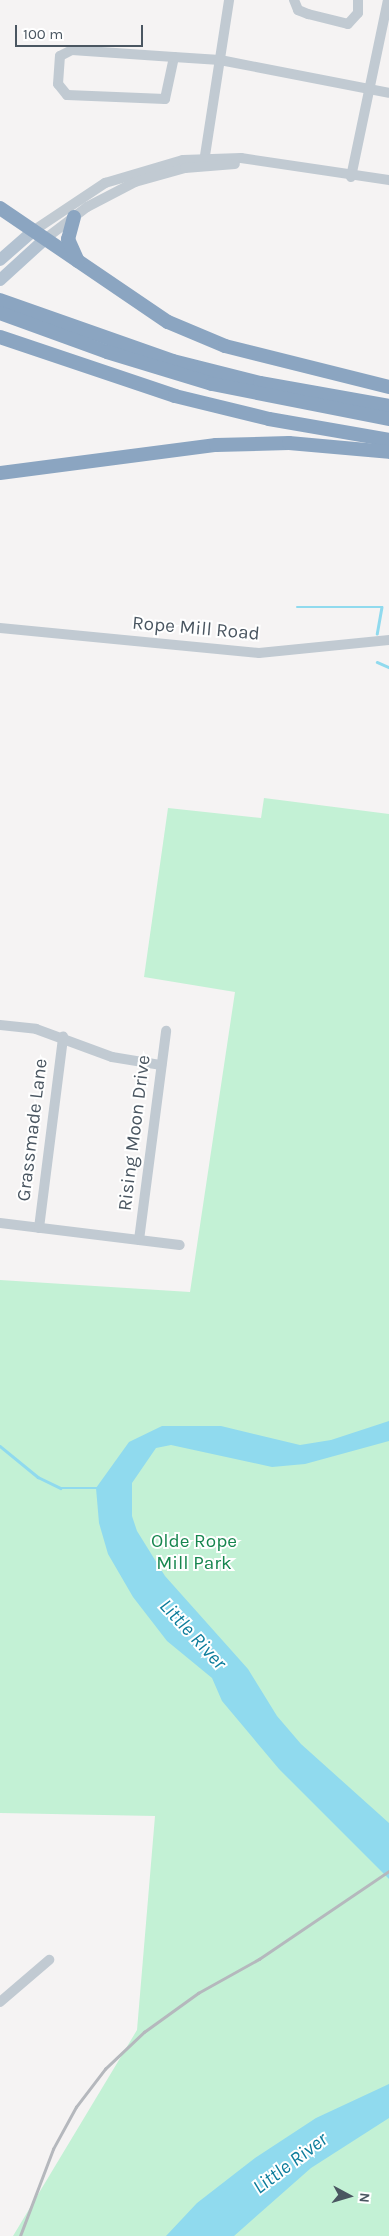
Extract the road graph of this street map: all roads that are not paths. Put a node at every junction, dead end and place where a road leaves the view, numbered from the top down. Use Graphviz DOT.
graph roads {
  1 [pos="229,0"];
  2 [pos="294,0"];
  3 [pos="358,0"];
  4 [pos="388,0"];
  5 [pos="174,57"];
  6 [pos="220,60"];
  7 [pos="369,90"];
  8 [pos="389,93"];
  9 [pos="204,161"];
  10 [pos="351,177"];
  11 [pos="389,180"];
  12 [pos="0,208"];
  13 [pos="74,217"];
  14 [pos="33,231"];
  15 [pos="45,239"];
  16 [pos="0,260"];
  17 [pos="80,263"];
  18 [pos="2,278"];
  19 [pos="0,300"];
  20 [pos="0,312"];
  21 [pos="0,337"];
  22 [pos="389,387"];
  23 [pos="389,406"];
  24 [pos="389,419"];
  25 [pos="389,440"];
  26 [pos="389,452"];
  27 [pos="0,473"];
  28 [pos="0,628"];
  29 [pos="389,640"];
  30 [pos="0,1025"];
  31 [pos="166,1031"];
  32 [pos="63,1038"];
  33 [pos="161,1065"];
  34 [pos="0,1223"];
  35 [pos="39,1228"];
  36 [pos="139,1240"];
  37 [pos="180,1245"];
  38 [pos="48,1960"];
  39 [pos="0,2002"];
  1 -- 6 [label="street"];
  2 -- 3 [label="street"];
  4 -- 7 [label="street"];
  5 -- 5 [label="street"];
  5 -- 6 [label="street"];
  6 -- 7 [label="street"];
  6 -- 9 [label="street"];
  7 -- 8 [label="street"];
  7 -- 10 [label="street"];
  9 -- 10 [label="street"];
  9 -- 13 [label="street"];
  9 -- 14 [label="street"];
  10 -- 11 [label="street"];
  12 -- 14 [label="highway"];
  13 -- 15 [label="street"];
  13 -- 17 [label="highway"];
  14 -- 15 [label="highway"];
  14 -- 16 [label="main road"];
  15 -- 17 [label="highway"];
  15 -- 18 [label="main road"];
  17 -- 22 [label="highway"];
  19 -- 23 [label="highway"];
  20 -- 24 [label="highway"];
  21 -- 25 [label="highway"];
  26 -- 27 [label="highway"];
  28 -- 29 [label="street, Rope Mill Road"];
  30 -- 32 [label="street"];
  31 -- 33 [label="street, Rising Moon Drive"];
  32 -- 33 [label="street"];
  32 -- 35 [label="street, Grassmade Lane"];
  33 -- 36 [label="street, Rising Moon Drive"];
  34 -- 35 [label="street"];
  35 -- 36 [label="street"];
  36 -- 37 [label="street"];
  38 -- 39 [label="street"];
}
